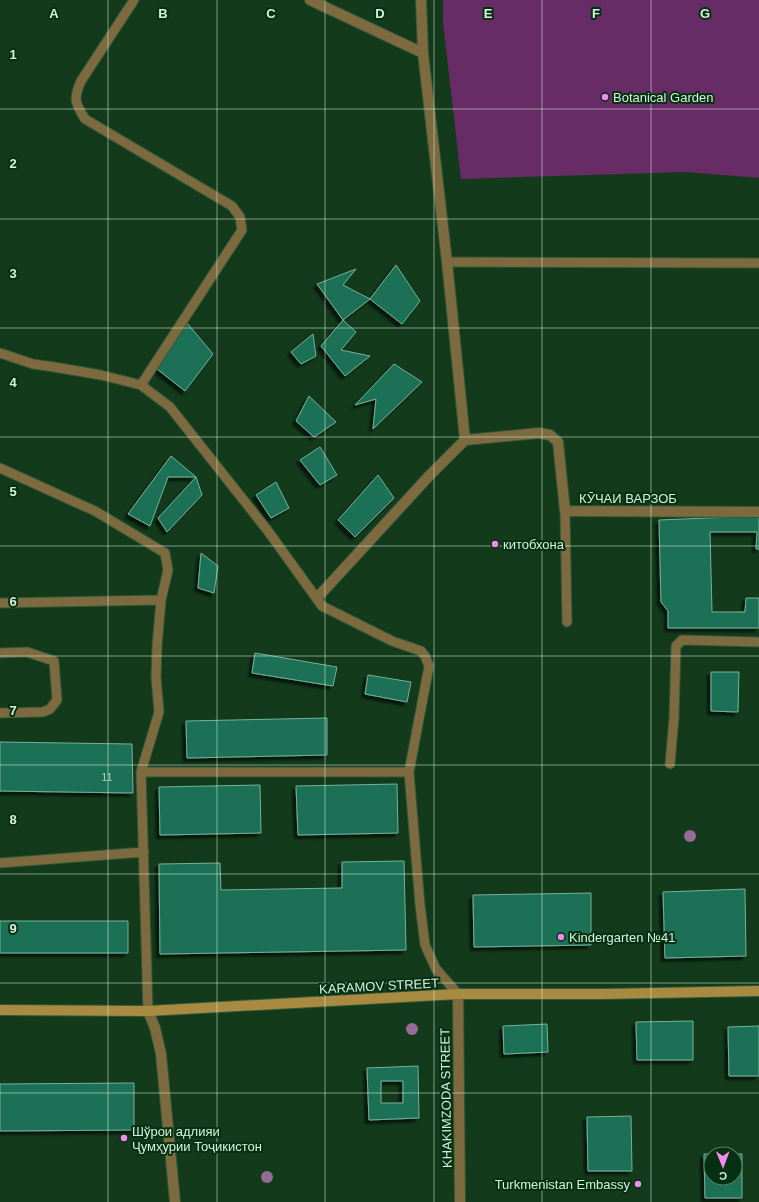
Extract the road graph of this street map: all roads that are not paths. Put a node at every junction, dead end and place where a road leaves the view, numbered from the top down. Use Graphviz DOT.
graph roads {
  1 [pos="134,0"];
  2 [pos="310,0"];
  3 [pos="421,0"];
  4 [pos="423,53"];
  5 [pos="447,262"];
  6 [pos="759,263"];
  7 [pos="0,353"];
  8 [pos="140,385"];
  9 [pos="465,440"];
  10 [pos="0,468"];
  11 [pos="565,511"];
  12 [pos="759,512"];
  13 [pos="317,598"];
  14 [pos="161,600"];
  15 [pos="0,603"];
  16 [pos="567,622"];
  17 [pos="759,642"];
  18 [pos="0,653"];
  19 [pos="0,713"];
  20 [pos="670,764"];
  21 [pos="141,772"];
  22 [pos="409,772"];
  23 [pos="144,852"];
  24 [pos="0,864"];
  25 [pos="759,991"];
  26 [pos="458,994"];
  27 [pos="0,1010"];
  28 [pos="148,1011"];
  29 [pos="175,1202"];
  30 [pos="460,1202"];
  1 -- 8 [label="lane"];
  2 -- 4 [label="street"];
  3 -- 4 [label="street"];
  4 -- 5 [label="street"];
  5 -- 6 [label="lane"];
  5 -- 9 [label="street"];
  7 -- 8 [label="lane"];
  8 -- 13 [label="lane"];
  9 -- 11 [label="street, КӮЧАИ ВАРЗОБ"];
  9 -- 13 [label="street"];
  10 -- 14 [label="lane"];
  11 -- 12 [label="street, КӮЧАИ ВАРЗОБ"];
  11 -- 16 [label="lane"];
  13 -- 22 [label="lane"];
  14 -- 15 [label="lane"];
  14 -- 21 [label="lane"];
  17 -- 20 [label="lane"];
  18 -- 19 [label="lane"];
  21 -- 22 [label="lane"];
  21 -- 23 [label="lane"];
  22 -- 26 [label="lane"];
  23 -- 24 [label="lane"];
  23 -- 28 [label="lane"];
  25 -- 26 [label="main road, KARAMOV STREET"];
  26 -- 28 [label="main road, KARAMOV STREET"];
  26 -- 30 [label="street, KHAKIMZODA STREET"];
  27 -- 28 [label="main road, KARAMOV STREET"];
  28 -- 29 [label="street"];
}
